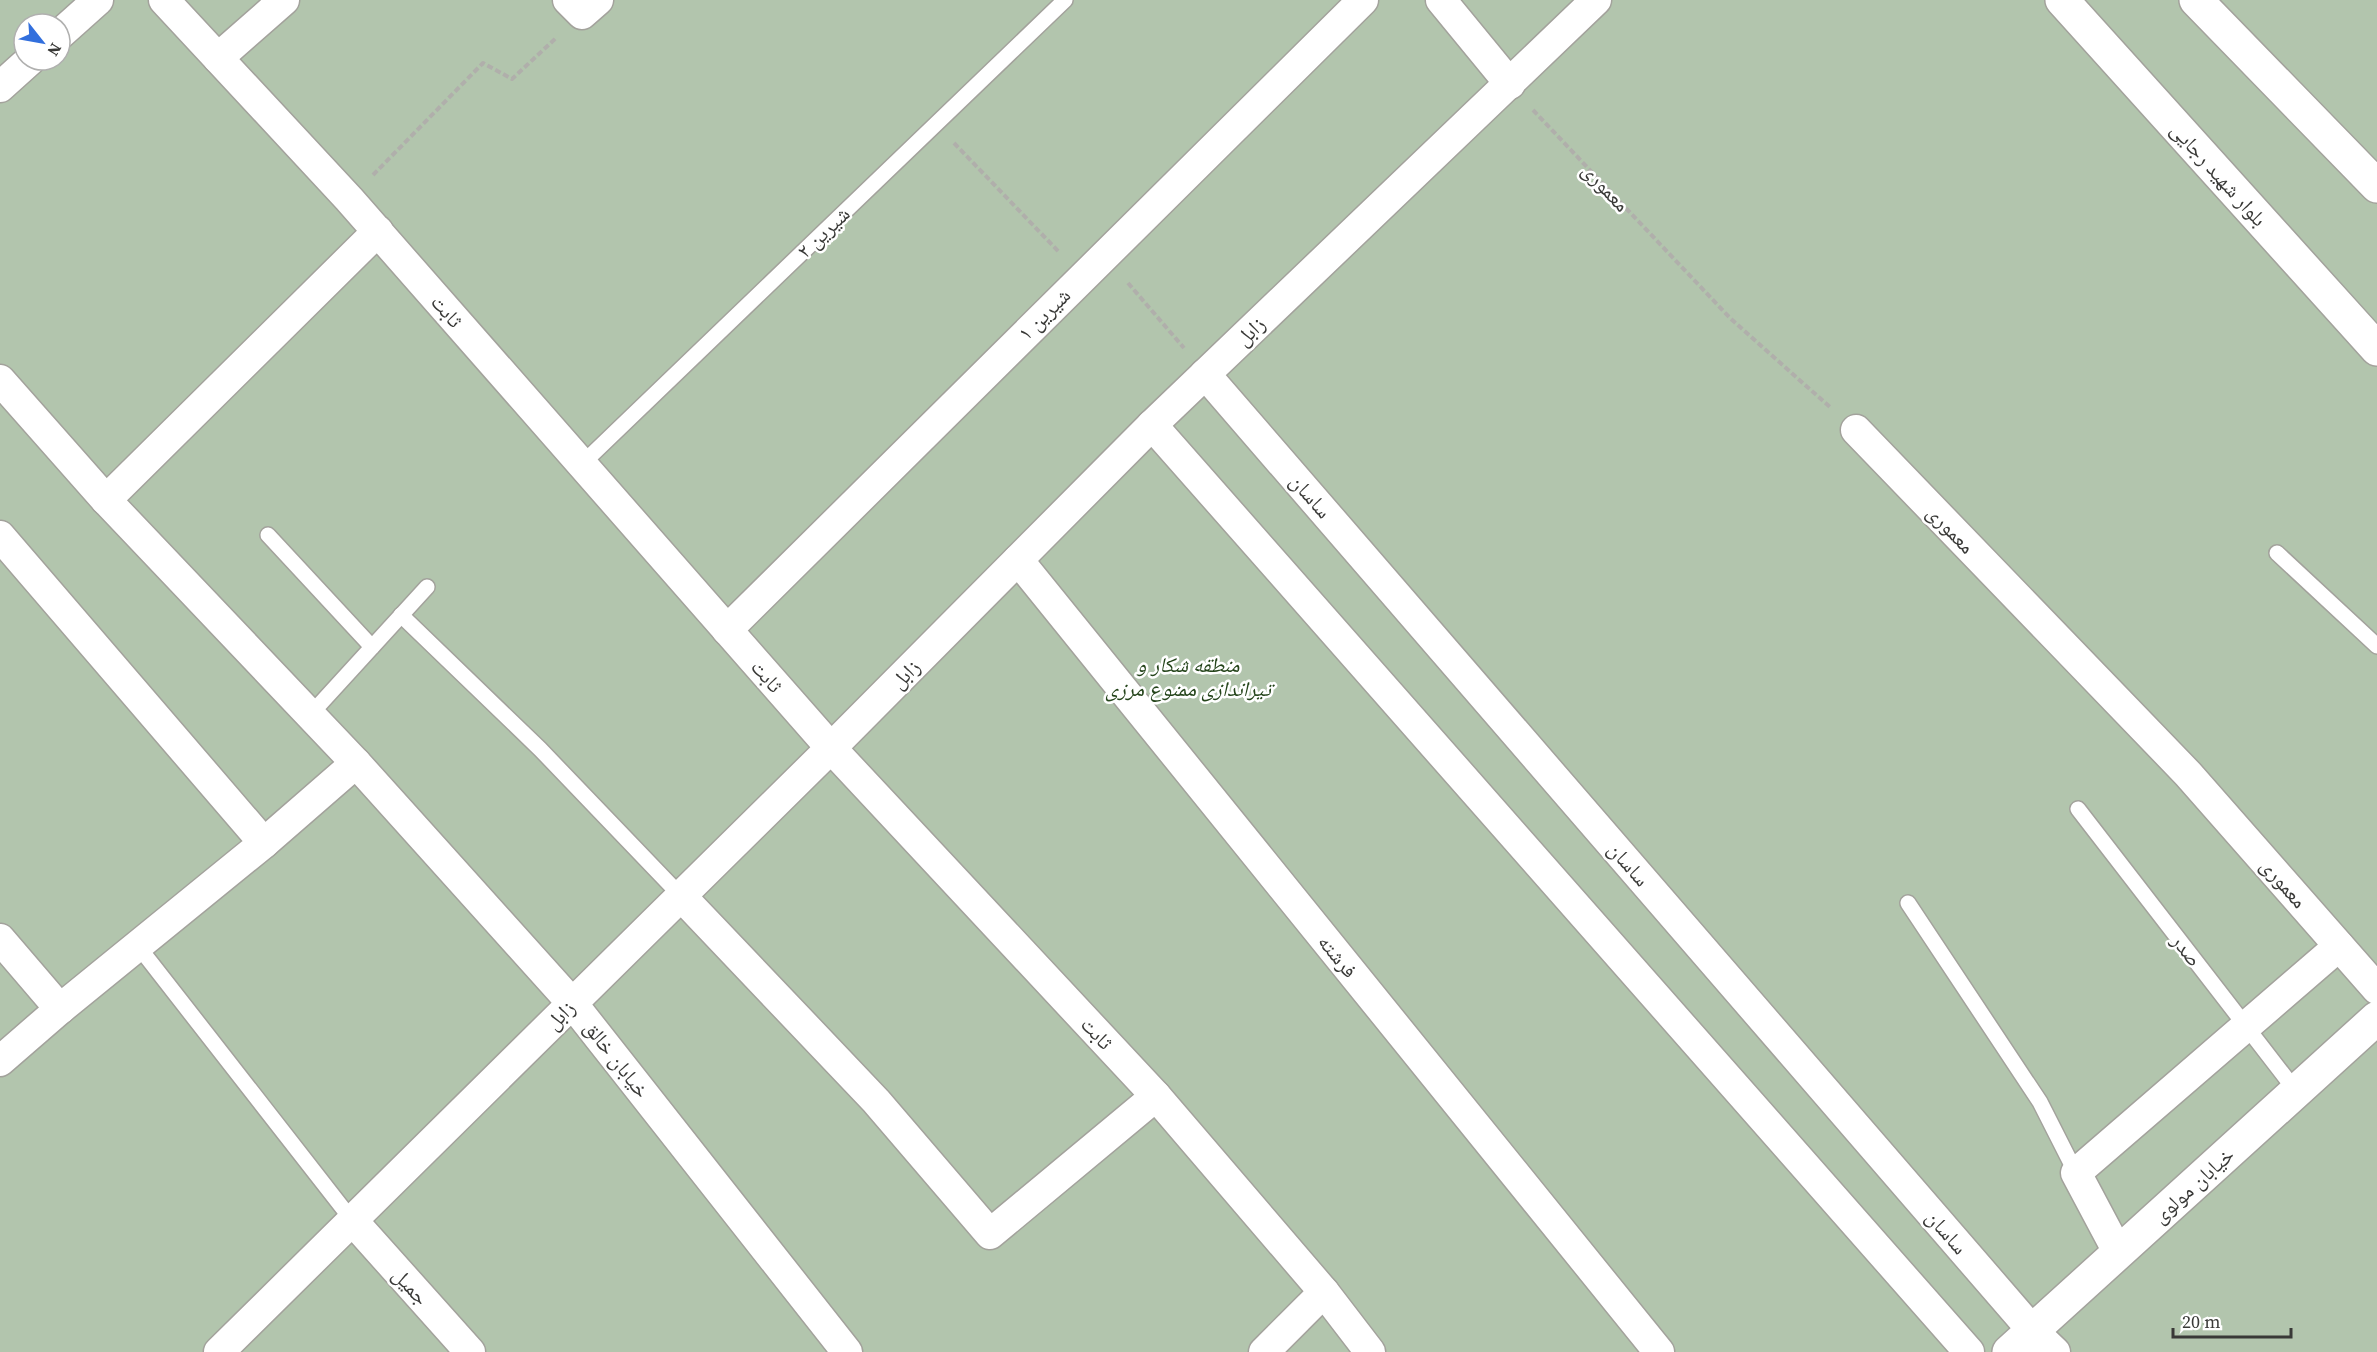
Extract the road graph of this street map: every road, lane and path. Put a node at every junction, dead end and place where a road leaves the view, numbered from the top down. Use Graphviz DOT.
graph roads {
  1 [pos="98,0"];
  2 [pos="164,0"];
  3 [pos="284,0"];
  4 [pos="1065,0"];
  5 [pos="1363,0"];
  6 [pos="1441,0"];
  7 [pos="1596,0"];
  8 [pos="2062,0"];
  9 [pos="2196,0"];
  10 [pos="583,5"];
  11 [pos="72,23"];
  12 [pos="218,58"];
  13 [pos="17,72"];
  14 [pos="1510,84"];
  15 [pos="0,87"];
  16 [pos="936,124"];
  17 [pos="2377,186"];
  18 [pos="349,199"];
  19 [pos="378,231"];
  20 [pos="1105,255"];
  21 [pos="1082,277"];
  22 [pos="2377,349"];
  23 [pos="1205,374"];
  24 [pos="0,380"];
  25 [pos="1152,425"];
  26 [pos="1856,430"];
  27 [pos="582,464"];
  28 [pos="106,500"];
  29 [pos="0,536"];
  30 [pos="268,536"];
  31 [pos="2277,553"];
  32 [pos="1018,560"];
  33 [pos="427,587"];
  34 [pos="402,615"];
  35 [pos="727,630"];
  36 [pos="2377,646"];
  37 [pos="372,647"];
  38 [pos="310,715"];
  39 [pos="831,748"];
  40 [pos="356,763"];
  41 [pos="2078,809"];
  42 [pos="264,843"];
  43 [pos="681,896"];
  44 [pos="1908,903"];
  45 [pos="0,939"];
  46 [pos="138,946"];
  47 [pos="2339,946"];
  48 [pos="2377,989"];
  49 [pos="572,1003"];
  50 [pos="60,1009"];
  51 [pos="2377,1018"];
  52 [pos="2246,1026"];
  53 [pos="0,1061"];
  54 [pos="2296,1091"];
  55 [pos="1156,1096"];
  56 [pos="2076,1173"];
  57 [pos="352,1220"];
  58 [pos="2118,1252"];
  59 [pos="1324,1292"];
  60 [pos="2032,1330"];
  61 [pos="224,1350"];
  62 [pos="470,1352"];
  63 [pos="847,1352"];
  64 [pos="1264,1352"];
  65 [pos="1371,1352"];
  66 [pos="1659,1352"];
  67 [pos="1969,1352"];
  68 [pos="2009,1352"];
  69 [pos="2055,1352"];
  1 -- 11 [label="street"];
  2 -- 12 [label="street, ثابت"];
  3 -- 12 [label="street"];
  4 -- 16 [label="lane, شیرین ۲"];
  5 -- 20 [label="street, شیرین ۱"];
  6 -- 14 [label="street"];
  7 -- 14 [label="street, زابل"];
  8 -- 22 [label="main road, بلوار شهید رجایی"];
  9 -- 17 [label="main road"];
  10 -- 18 [label="path"];
  12 -- 18 [label="street, ثابت"];
  13 -- 15 [label="street"];
  14 -- 23 [label="street, زابل"];
  14 -- 26 [label="path, معموری"];
  16 -- 21 [label="path"];
  16 -- 27 [label="lane, شیرین ۲"];
  18 -- 19 [label="street, ثابت"];
  19 -- 27 [label="street, ثابت"];
  19 -- 28 [label="street"];
  20 -- 21 [label="street, شیرین ۱"];
  20 -- 23 [label="path"];
  21 -- 35 [label="street, شیرین ۱"];
  23 -- 25 [label="street, زابل"];
  23 -- 60 [label="street, ساسان"];
  24 -- 28 [label="street, خیابان خالق"];
  25 -- 32 [label="street, زابل"];
  25 -- 67 [label="street"];
  26 -- 47 [label="street, معموری"];
  27 -- 35 [label="street, ثابت"];
  28 -- 38 [label="street, خیابان خالق"];
  29 -- 42 [label="street"];
  30 -- 37 [label="lane"];
  31 -- 36 [label="lane"];
  32 -- 39 [label="street, زابل"];
  32 -- 66 [label="street, فرشته"];
  33 -- 34 [label="lane"];
  34 -- 37 [label="lane"];
  34 -- 43 [label="lane"];
  35 -- 39 [label="street, ثابت"];
  37 -- 38 [label="lane"];
  38 -- 40 [label="street, خیابان خالق"];
  39 -- 43 [label="street, زابل"];
  39 -- 55 [label="street, ثابت"];
  40 -- 42 [label="street"];
  40 -- 49 [label="street, خیابان خالق"];
  41 -- 52 [label="lane, صدر"];
  42 -- 46 [label="street"];
  43 -- 49 [label="street, زابل"];
  43 -- 55 [label="street"];
  44 -- 56 [label="lane"];
  45 -- 50 [label="street"];
  46 -- 50 [label="street"];
  46 -- 57 [label="lane"];
  47 -- 48 [label="street, معموری"];
  47 -- 52 [label="street"];
  49 -- 57 [label="street, زابل"];
  49 -- 63 [label="street, خیابان خالق"];
  50 -- 53 [label="street"];
  51 -- 54 [label="main road, خیابان مولوی"];
  52 -- 54 [label="lane, صدر"];
  52 -- 56 [label="street"];
  54 -- 58 [label="main road, خیابان مولوی"];
  55 -- 59 [label="street, ثابت"];
  56 -- 58 [label="street"];
  57 -- 61 [label="street, زابل"];
  57 -- 62 [label="street, جمیل"];
  58 -- 60 [label="main road, خیابان مولوی"];
  59 -- 64 [label="street"];
  59 -- 65 [label="street, ثابت"];
  60 -- 68 [label="main road, خیابان مولوی"];
  60 -- 69 [label="street, ساسان"];
}
